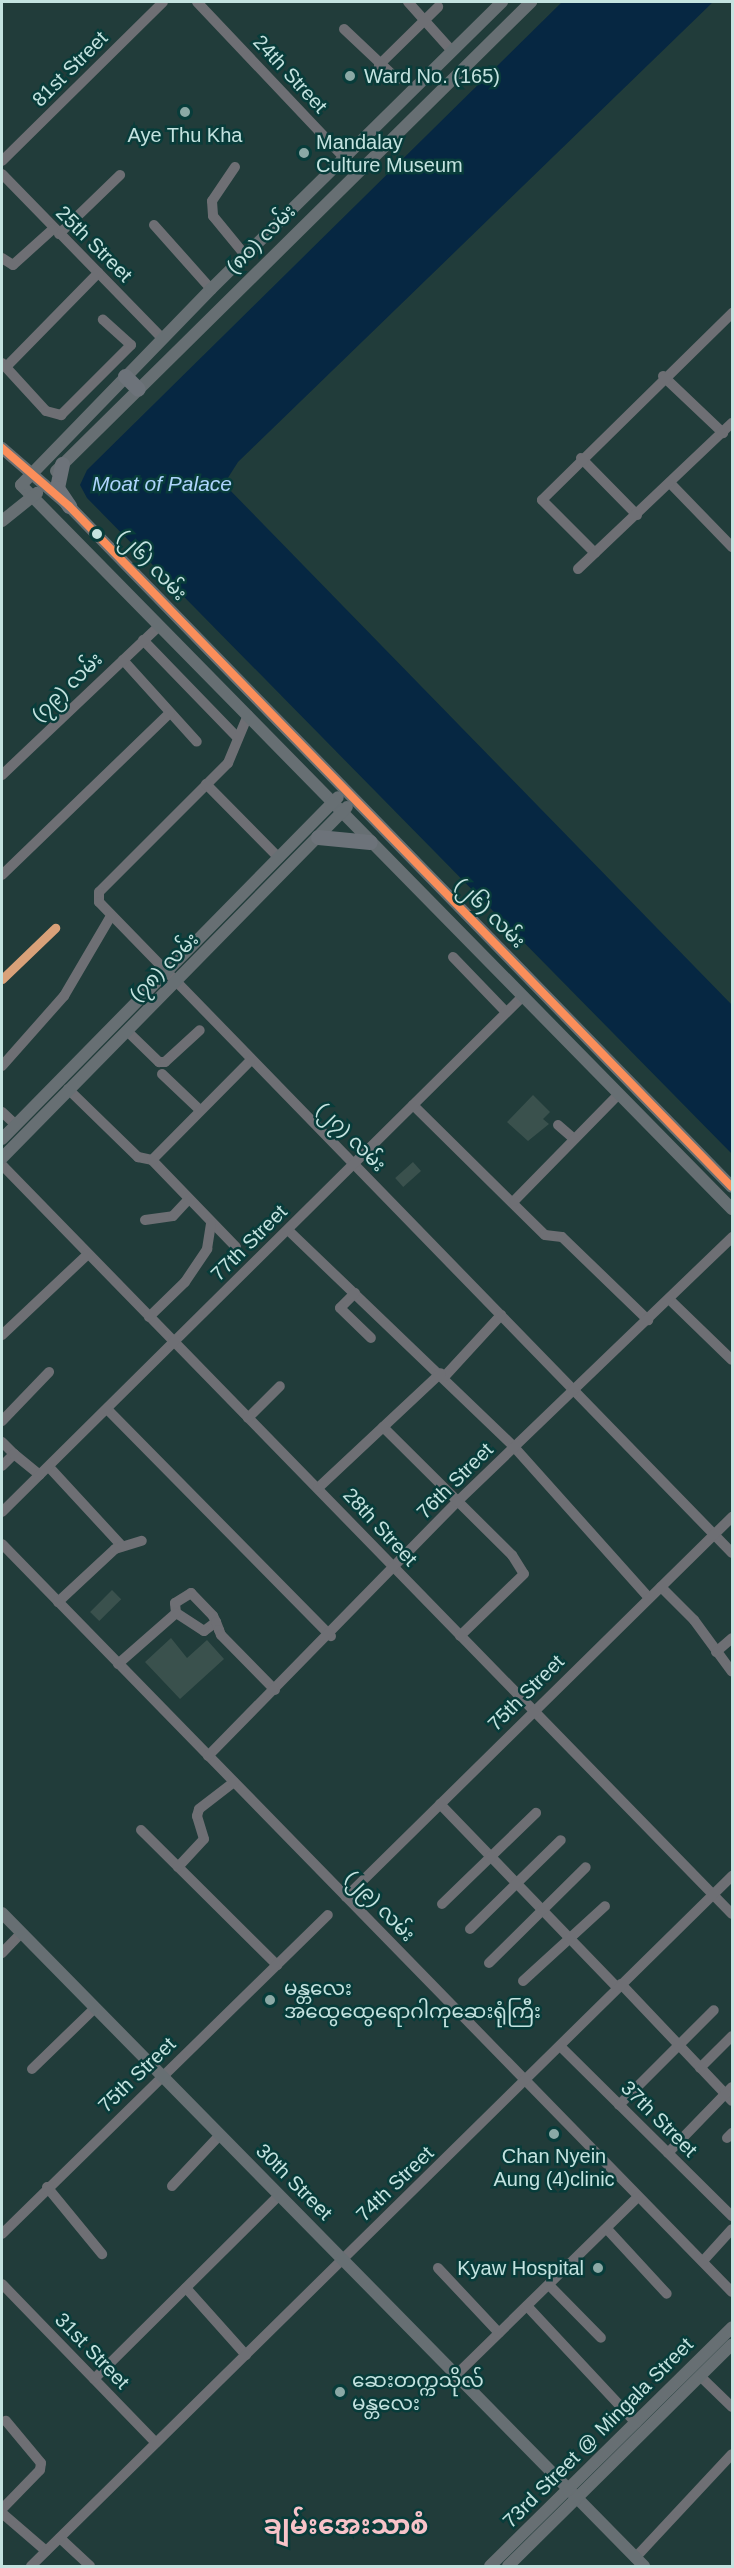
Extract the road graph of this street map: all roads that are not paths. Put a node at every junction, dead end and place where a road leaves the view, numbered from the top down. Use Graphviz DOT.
graph roads {
  1 [pos="163,2"];
  2 [pos="197,2"];
  3 [pos="408,2"];
  4 [pos="502,2"];
  5 [pos="531,2"];
  6 [pos="438,7"];
  7 [pos="425,20"];
  8 [pos="344,29"];
  9 [pos="452,51"];
  10 [pos="379,65"];
  11 [pos="397,79"];
  12 [pos="344,158"];
  13 [pos="2,161"];
  14 [pos="235,166"];
  15 [pos="358,172"];
  16 [pos="2,174"];
  17 [pos="120,175"];
  18 [pos="154,225"];
  19 [pos="56,232"];
  20 [pos="245,255"];
  21 [pos="2,258"];
  22 [pos="98,273"];
  23 [pos="210,289"];
  24 [pos="732,314"];
  25 [pos="103,320"];
  26 [pos="162,338"];
  27 [pos="4,365"];
  28 [pos="125,376"];
  29 [pos="663,376"];
  30 [pos="138,388"];
  31 [pos="732,423"];
  32 [pos="723,433"];
  33 [pos="2,448"];
  34 [pos="581,458"];
  35 [pos="17,463"];
  36 [pos="62,464"];
  37 [pos="33,472"];
  38 [pos="46,484"];
  39 [pos="671,484"];
  40 [pos="21,485"];
  41 [pos="33,497"];
  42 [pos="19,503"];
  43 [pos="69,507"];
  44 [pos="637,515"];
  45 [pos="2,521"];
  46 [pos="732,547"];
  47 [pos="596,553"];
  48 [pos="578,569"];
  49 [pos="159,626"];
  50 [pos="143,640"];
  51 [pos="123,660"];
  52 [pos="170,713"];
  53 [pos="248,715"];
  54 [pos="238,738"];
  55 [pos="197,742"];
  56 [pos="2,775"];
  57 [pos="206,784"];
  58 [pos="342,792"];
  59 [pos="352,802"];
  60 [pos="339,807"];
  61 [pos="318,837"];
  62 [pos="370,842"];
  63 [pos="279,858"];
  64 [pos="2,875"];
  65 [pos="111,916"];
  66 [pos="453,957"];
  67 [pos="168,972"];
  68 [pos="178,982"];
  69 [pos="520,998"];
  70 [pos="506,1012"];
  71 [pos="200,1030"];
  72 [pos="127,1031"];
  73 [pos="250,1061"];
  74 [pos="2,1066"];
  75 [pos="162,1074"];
  76 [pos="68,1089"];
  77 [pos="618,1096"];
  78 [pos="413,1105"];
  79 [pos="200,1110"];
  80 [pos="2,1112"];
  81 [pos="16,1125"];
  82 [pos="558,1125"];
  83 [pos="2,1139"];
  84 [pos="574,1139"];
  85 [pos="2,1158"];
  86 [pos="152,1160"];
  87 [pos="353,1164"];
  88 [pos="2,1165"];
  89 [pos="732,1187"];
  90 [pos="188,1200"];
  91 [pos="514,1201"];
  92 [pos="732,1209"];
  93 [pos="145,1220"];
  94 [pos="211,1223"];
  95 [pos="288,1230"];
  96 [pos="732,1237"];
  97 [pos="236,1247"];
  98 [pos="88,1254"];
  99 [pos="355,1293"];
  100 [pos="670,1300"];
  101 [pos="501,1315"];
  102 [pos="149,1317"];
  103 [pos="648,1320"];
  104 [pos="2,1335"];
  105 [pos="371,1338"];
  106 [pos="174,1344"];
  107 [pos="732,1359"];
  108 [pos="49,1372"];
  109 [pos="443,1375"];
  110 [pos="280,1386"];
  111 [pos="575,1388"];
  112 [pos="107,1409"];
  113 [pos="248,1418"];
  114 [pos="2,1421"];
  115 [pos="383,1426"];
  116 [pos="2,1442"];
  117 [pos="515,1448"];
  118 [pos="14,1454"];
  119 [pos="2,1466"];
  120 [pos="48,1467"];
  121 [pos="40,1475"];
  122 [pos="318,1488"];
  123 [pos="457,1502"];
  124 [pos="2,1512"];
  125 [pos="732,1517"];
  126 [pos="714,1535"];
  127 [pos="142,1541"];
  128 [pos="2,1544"];
  129 [pos="122,1546"];
  130 [pos="732,1553"];
  131 [pos="395,1570"];
  132 [pos="661,1587"];
  133 [pos="649,1598"];
  134 [pos="58,1602"];
  135 [pos="176,1613"];
  136 [pos="216,1622"];
  137 [pos="331,1636"];
  138 [pos="460,1636"];
  139 [pos="732,1638"];
  140 [pos="716,1652"];
  141 [pos="118,1664"];
  142 [pos="732,1672"];
  143 [pos="275,1690"];
  144 [pos="532,1711"];
  145 [pos="208,1756"];
  146 [pos="234,1782"];
  147 [pos="440,1804"];
  148 [pos="536,1813"];
  149 [pos="141,1830"];
  150 [pos="561,1840"];
  151 [pos="490,1857"];
  152 [pos="178,1867"];
  153 [pos="586,1867"];
  154 [pos="732,1876"];
  155 [pos="516,1885"];
  156 [pos="714,1895"];
  157 [pos="346,1898"];
  158 [pos="442,1904"];
  159 [pos="605,1906"];
  160 [pos="542,1911"];
  161 [pos="2,1914"];
  162 [pos="732,1914"];
  163 [pos="328,1915"];
  164 [pos="470,1929"];
  165 [pos="21,1933"];
  166 [pos="569,1939"];
  167 [pos="2,1953"];
  168 [pos="489,1963"];
  169 [pos="277,1965"];
  170 [pos="524,1981"];
  171 [pos="619,1986"];
  172 [pos="95,2008"];
  173 [pos="714,2010"];
  174 [pos="732,2036"];
  175 [pos="681,2044"];
  176 [pos="560,2046"];
  177 [pos="700,2068"];
  178 [pos="32,2069"];
  179 [pos="161,2077"];
  180 [pos="526,2082"];
  181 [pos="730,2094"];
  182 [pos="619,2105"];
  183 [pos="219,2136"];
  184 [pos="668,2153"];
  185 [pos="172,2186"];
  186 [pos="47,2187"];
  187 [pos="279,2194"];
  188 [pos="638,2197"];
  189 [pos="732,2216"];
  190 [pos="607,2229"];
  191 [pos="732,2229"];
  192 [pos="2,2234"];
  193 [pos="102,2254"];
  194 [pos="343,2259"];
  195 [pos="703,2261"];
  196 [pos="438,2268"];
  197 [pos="2,2284"];
  198 [pos="549,2285"];
  199 [pos="186,2288"];
  200 [pos="732,2292"];
  201 [pos="667,2294"];
  202 [pos="527,2306"];
  203 [pos="732,2327"];
  204 [pos="500,2333"];
  205 [pos="601,2338"];
  206 [pos="732,2344"];
  207 [pos="246,2355"];
  208 [pos="455,2376"];
  209 [pos="701,2377"];
  210 [pos="94,2379"];
  211 [pos="732,2407"];
  212 [pos="6,2421"];
  213 [pos="636,2423"];
  214 [pos="156,2443"];
  215 [pos="732,2454"];
  216 [pos="571,2497"];
  217 [pos="2,2511"];
  218 [pos="60,2538"];
  219 [pos="46,2551"];
  220 [pos="638,2564"];
  221 [pos="31,2566"];
  222 [pos="90,2566"];
  223 [pos="490,2566"];
  224 [pos="508,2566"];
  1 -- 13 [label="street, 81st Street"];
  2 -- 12 [label="street, 24th Street"];
  3 -- 7 [label="street"];
  4 -- 9 [label="main road, (၈၀) လမ်း"];
  5 -- 15 [label="main road, (၈၀) လမ်း"];
  6 -- 7 [label="street"];
  7 -- 9 [label="street"];
  7 -- 10 [label="street"];
  8 -- 10 [label="street"];
  9 -- 12 [label="main road, (၈၀) လမ်း"];
  10 -- 11 [label="street"];
  12 -- 15 [label="street, 24th Street"];
  12 -- 20 [label="main road, (၈၀) လမ်း"];
  14 -- 20 [label="street"];
  15 -- 30 [label="main road, (၈၀) လမ်း"];
  16 -- 19 [label="street, 25th Street"];
  17 -- 19 [label="street"];
  18 -- 23 [label="street"];
  19 -- 21 [label="street"];
  19 -- 22 [label="street, 25th Street"];
  20 -- 23 [label="main road, (၈၀) လမ်း"];
  22 -- 26 [label="street, 25th Street"];
  22 -- 27 [label="street"];
  23 -- 26 [label="main road, (၈၀) လမ်း"];
  24 -- 29 [label="street"];
  25 -- 27 [label="street"];
  26 -- 28 [label="main road, (၈၀) လမ်း"];
  28 -- 30 [label="highway"];
  28 -- 37 [label="main road, (၈၀) လမ်း"];
  29 -- 32 [label="street"];
  29 -- 34 [label="street"];
  30 -- 36 [label="main road, (၈၀) လမ်း"];
  31 -- 32 [label="street"];
  32 -- 39 [label="street"];
  33 -- 35 [label="main road, (၂၆) လမ်း"];
  34 -- 44 [label="street"];
  34 -- 47 [label="street"];
  35 -- 37 [label="main road, (၂၆) လမ်း"];
  35 -- 40 [label="main road"];
  36 -- 38 [label="main road, (၈၀) လမ်း"];
  36 -- 43 [label="highway"];
  37 -- 38 [label="main road, (၂၆) လမ်း"];
  37 -- 40 [label="main road, (၈၀) လမ်း"];
  38 -- 41 [label="main road, (၈၀) လမ်း"];
  38 -- 43 [label="main road, (၂၆) လမ်း"];
  39 -- 44 [label="street"];
  39 -- 46 [label="street"];
  40 -- 41 [label="main road, (၂၆) လမ်း"];
  40 -- 42 [label="main road"];
  41 -- 42 [label="main road, (၈၀) လမ်း"];
  41 -- 49 [label="main road, (၂၆) လမ်း"];
  42 -- 45 [label="main road, (၈၀) လမ်း"];
  43 -- 58 [label="main road, (၂၆) လမ်း"];
  44 -- 47 [label="street"];
  47 -- 48 [label="street"];
  49 -- 50 [label="street, (၇၉) လမ်း"];
  49 -- 53 [label="main road, (၂၆) လမ်း"];
  50 -- 51 [label="street, (၇၉) လမ်း"];
  50 -- 54 [label="street"];
  51 -- 52 [label="street"];
  51 -- 56 [label="street, (၇၉) လမ်း"];
  52 -- 55 [label="street"];
  52 -- 64 [label="street"];
  53 -- 54 [label="street, (၂၇) လမ်း"];
  53 -- 60 [label="main road, (၂၆) လမ်း"];
  54 -- 57 [label="street, (၂၇) လမ်း"];
  57 -- 63 [label="street"];
  57 -- 65 [label="street, (၂၇) လမ်း"];
  58 -- 59 [label="main road, (၂၆) လမ်း"];
  58 -- 60 [label="main road, (၇၈) လမ်း"];
  59 -- 60 [label="main road, (၇၈) လမ်း"];
  59 -- 89 [label="main road, (၂၆) လမ်း"];
  60 -- 61 [label="main road, (၇၈) လမ်း"];
  60 -- 62 [label="main road, (၂၆) လမ်း"];
  60 -- 63 [label="main road, (၇၈) လမ်း"];
  61 -- 62 [label="highway"];
  61 -- 68 [label="main road, (၇၈) လမ်း"];
  62 -- 69 [label="main road, (၂၆) လမ်း"];
  63 -- 67 [label="main road, (၇၈) လမ်း"];
  65 -- 67 [label="street, (၂၇) လမ်း"];
  65 -- 74 [label="street"];
  66 -- 70 [label="street"];
  67 -- 68 [label="street, (၂၇) လမ်း"];
  67 -- 81 [label="main road, (၇၈) လမ်း"];
  68 -- 72 [label="main road, (၇၈) လမ်း"];
  68 -- 73 [label="street, (၂၇) လမ်း"];
  69 -- 70 [label="street, 77th Street"];
  69 -- 77 [label="main road, (၂၆) လမ်း"];
  70 -- 78 [label="street, 77th Street"];
  71 -- 72 [label="street"];
  72 -- 76 [label="main road, (၇၈) လမ်း"];
  73 -- 79 [label="street"];
  73 -- 87 [label="street, (၂၇) လမ်း"];
  75 -- 79 [label="street"];
  76 -- 85 [label="main road, (၇၈) လမ်း"];
  76 -- 86 [label="street"];
  77 -- 84 [label="street"];
  77 -- 92 [label="main road, (၂၆) လမ်း"];
  78 -- 87 [label="street, 77th Street"];
  78 -- 91 [label="street"];
  79 -- 86 [label="street"];
  80 -- 81 [label="street"];
  81 -- 83 [label="main road, (၇၈) လမ်း"];
  82 -- 84 [label="street"];
  84 -- 91 [label="street"];
  86 -- 90 [label="street"];
  87 -- 95 [label="street, 77th Street"];
  87 -- 101 [label="street, (၂၇) လမ်း"];
  88 -- 98 [label="street, 28th Street"];
  90 -- 93 [label="street"];
  90 -- 94 [label="street"];
  91 -- 103 [label="street"];
  94 -- 97 [label="street"];
  94 -- 102 [label="street"];
  95 -- 99 [label="street"];
  95 -- 106 [label="street, 77th Street"];
  96 -- 100 [label="street, 76th Street"];
  98 -- 102 [label="street, 28th Street"];
  98 -- 104 [label="street"];
  99 -- 105 [label="street"];
  99 -- 109 [label="street"];
  100 -- 103 [label="street, 76th Street"];
  100 -- 107 [label="street"];
  101 -- 109 [label="street"];
  101 -- 111 [label="street, (၂၇) လမ်း"];
  102 -- 106 [label="street, 28th Street"];
  103 -- 111 [label="street, 76th Street"];
  106 -- 112 [label="street, 77th Street"];
  106 -- 113 [label="street, 28th Street"];
  108 -- 114 [label="street"];
  109 -- 115 [label="street"];
  109 -- 117 [label="street"];
  110 -- 113 [label="street"];
  111 -- 117 [label="street, 76th Street"];
  111 -- 126 [label="street, (၂၇) လမ်း"];
  112 -- 120 [label="street, 77th Street"];
  112 -- 137 [label="street"];
  113 -- 122 [label="street, 28th Street"];
  115 -- 122 [label="street"];
  115 -- 123 [label="street"];
  116 -- 118 [label="street"];
  117 -- 123 [label="street, 76th Street"];
  117 -- 133 [label="street"];
  118 -- 119 [label="street"];
  118 -- 121 [label="street"];
  120 -- 121 [label="street, 77th Street"];
  120 -- 129 [label="street"];
  121 -- 124 [label="street, 77th Street"];
  122 -- 131 [label="street, 28th Street"];
  123 -- 131 [label="street, 76th Street"];
  123 -- 138 [label="street"];
  125 -- 126 [label="street, 75th Street"];
  126 -- 130 [label="street, (၂၇) လမ်း"];
  126 -- 132 [label="street, 75th Street"];
  127 -- 129 [label="street"];
  128 -- 134 [label="street, (၂၉) လမ်း"];
  129 -- 134 [label="street"];
  131 -- 137 [label="street, 76th Street"];
  131 -- 138 [label="street, 28th Street"];
  132 -- 133 [label="street, 75th Street"];
  132 -- 140 [label="street"];
  133 -- 144 [label="street, 75th Street"];
  134 -- 141 [label="street, (၂၉) လမ်း"];
  135 -- 136 [label="street"];
  135 -- 136 [label="street"];
  135 -- 141 [label="street"];
  136 -- 143 [label="street"];
  137 -- 143 [label="street, 76th Street"];
  138 -- 144 [label="street, 28th Street"];
  139 -- 140 [label="street"];
  140 -- 142 [label="street"];
  141 -- 145 [label="street, (၂၉) လမ်း"];
  143 -- 145 [label="street, 76th Street"];
  144 -- 147 [label="street, 75th Street"];
  144 -- 156 [label="street, 28th Street"];
  145 -- 146 [label="street, (၂၉) လမ်း"];
  146 -- 152 [label="street"];
  146 -- 157 [label="street, (၂၉) လမ်း"];
  147 -- 151 [label="street"];
  147 -- 157 [label="street, 75th Street"];
  148 -- 151 [label="street"];
  149 -- 152 [label="street"];
  150 -- 155 [label="street"];
  151 -- 155 [label="street"];
  151 -- 158 [label="street"];
  152 -- 169 [label="street"];
  153 -- 160 [label="street"];
  154 -- 156 [label="street, 74th Street"];
  155 -- 160 [label="street"];
  155 -- 164 [label="street"];
  156 -- 162 [label="street, 28th Street"];
  156 -- 171 [label="street, 74th Street"];
  157 -- 180 [label="street, (၂၉) လမ်း"];
  159 -- 166 [label="street"];
  160 -- 166 [label="street"];
  160 -- 168 [label="street"];
  161 -- 165 [label="main road, 30th Street"];
  163 -- 169 [label="street, 75th Street"];
  165 -- 167 [label="street"];
  165 -- 172 [label="main road, 30th Street"];
  166 -- 170 [label="street"];
  166 -- 171 [label="street"];
  169 -- 179 [label="street, 75th Street"];
  171 -- 175 [label="street"];
  171 -- 176 [label="street, 74th Street"];
  172 -- 178 [label="street"];
  172 -- 179 [label="main road, 30th Street"];
  173 -- 175 [label="street"];
  174 -- 177 [label="street"];
  175 -- 177 [label="street"];
  175 -- 182 [label="street"];
  176 -- 180 [label="street, 74th Street"];
  176 -- 182 [label="street, 37th Street"];
  177 -- 181 [label="street"];
  179 -- 183 [label="main road, 30th Street"];
  179 -- 186 [label="street, 75th Street"];
  180 -- 188 [label="street, (၂၉) လမ်း"];
  180 -- 194 [label="street, 74th Street"];
  181 -- 184 [label="street"];
  182 -- 184 [label="street, 37th Street"];
  183 -- 185 [label="street"];
  183 -- 187 [label="main road, 30th Street"];
  184 -- 189 [label="street, 37th Street"];
  186 -- 192 [label="street, 75th Street"];
  186 -- 193 [label="street"];
  187 -- 194 [label="main road, 30th Street"];
  187 -- 199 [label="street"];
  188 -- 190 [label="street"];
  188 -- 195 [label="street, (၂၉) လမ်း"];
  190 -- 198 [label="street"];
  190 -- 201 [label="street"];
  191 -- 195 [label="street"];
  194 -- 207 [label="street, 74th Street"];
  194 -- 208 [label="main road, 30th Street"];
  195 -- 200 [label="street, (၂၉) လမ်း"];
  196 -- 204 [label="street"];
  197 -- 210 [label="street, 31st Street"];
  198 -- 202 [label="street"];
  198 -- 205 [label="street"];
  199 -- 207 [label="street"];
  199 -- 210 [label="street"];
  202 -- 204 [label="street"];
  202 -- 213 [label="street"];
  203 -- 213 [label="main road, 73rd Street @ Mingala Street"];
  204 -- 208 [label="street"];
  206 -- 209 [label="main road, 73rd Street @ Mingala Street"];
  207 -- 214 [label="street, 74th Street"];
  208 -- 216 [label="main road, 30th Street"];
  209 -- 211 [label="street"];
  209 -- 216 [label="main road, 73rd Street @ Mingala Street"];
  210 -- 214 [label="street, 31st Street"];
  212 -- 217 [label="street"];
  213 -- 216 [label="main road, 73rd Street @ Mingala Street"];
  214 -- 218 [label="street, 74th Street"];
  215 -- 220 [label="street"];
  216 -- 220 [label="main road, 30th Street"];
  216 -- 223 [label="main road, 73rd Street @ Mingala Street"];
  216 -- 224 [label="main road, 73rd Street @ Mingala Street"];
  217 -- 219 [label="street"];
  218 -- 219 [label="street, 74th Street"];
  218 -- 222 [label="street"];
  219 -- 221 [label="street, 74th Street"];
}
